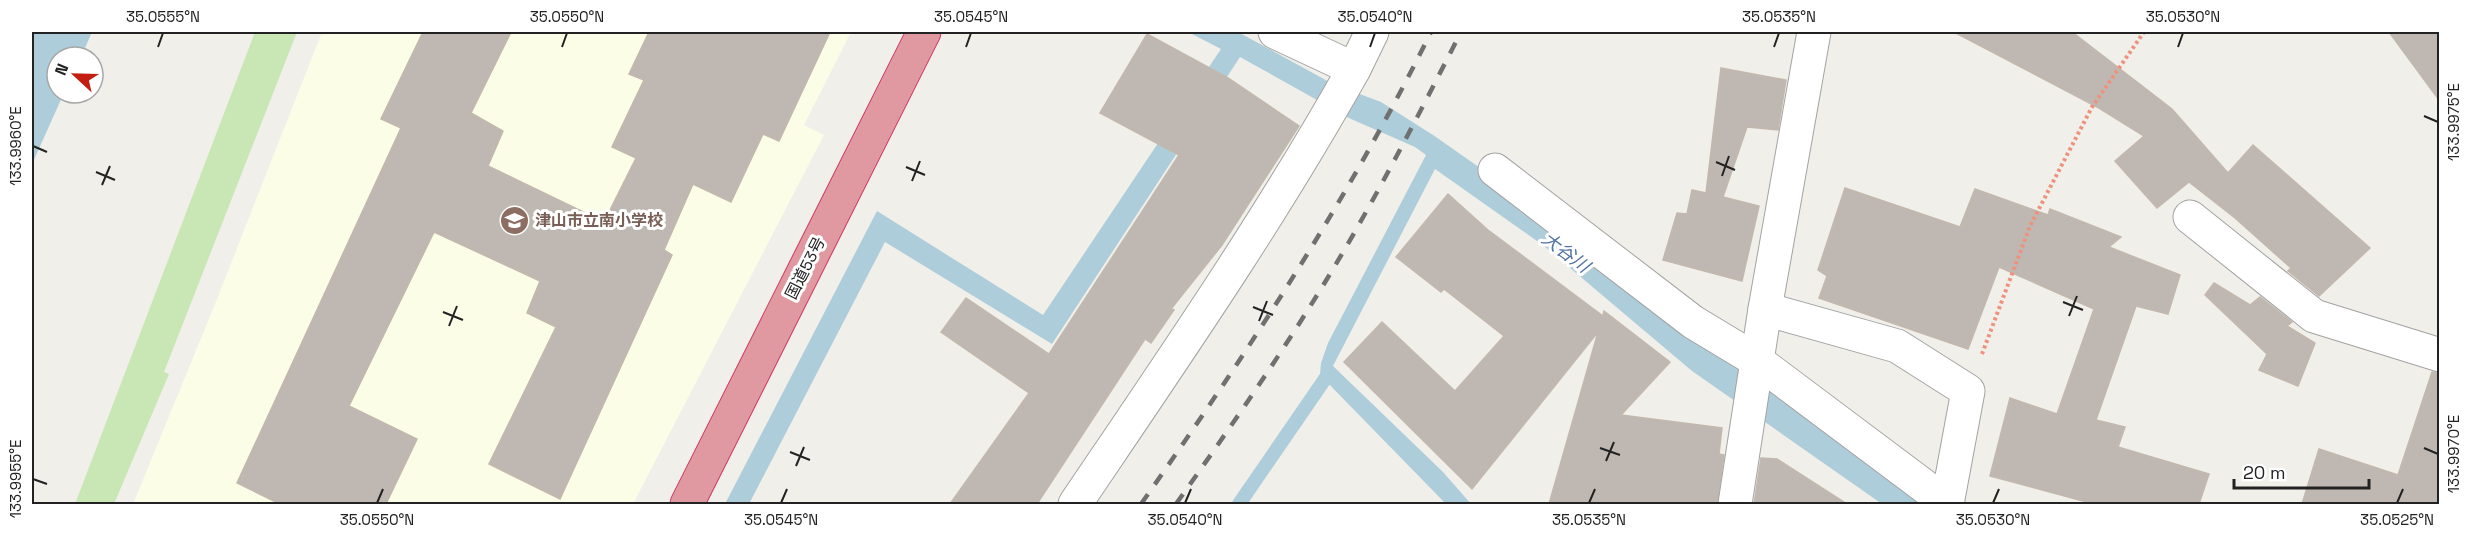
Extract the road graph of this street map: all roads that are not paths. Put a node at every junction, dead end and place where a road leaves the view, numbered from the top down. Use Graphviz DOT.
graph roads {
  1 [pos="924,32"];
  2 [pos="1275,32"];
  3 [pos="1372,32"];
  4 [pos="1814,32"];
  5 [pos="1351,74"];
  6 [pos="1495,170"];
  7 [pos="2190,217"];
  8 [pos="1765,309"];
  9 [pos="2439,355"];
  10 [pos="1756,360"];
  11 [pos="687,504"];
  12 [pos="1076,504"];
  13 [pos="1736,504"];
  14 [pos="1948,504"];
  1 -- 11 [label="highway, 国道53号"];
  2 -- 5 [label="street"];
  3 -- 5 [label="street"];
  4 -- 8 [label="street"];
  5 -- 12 [label="street"];
  6 -- 10 [label="street"];
  7 -- 9 [label="street"];
  8 -- 10 [label="street"];
  8 -- 14 [label="street"];
  10 -- 13 [label="street"];
  10 -- 14 [label="street"];
}
